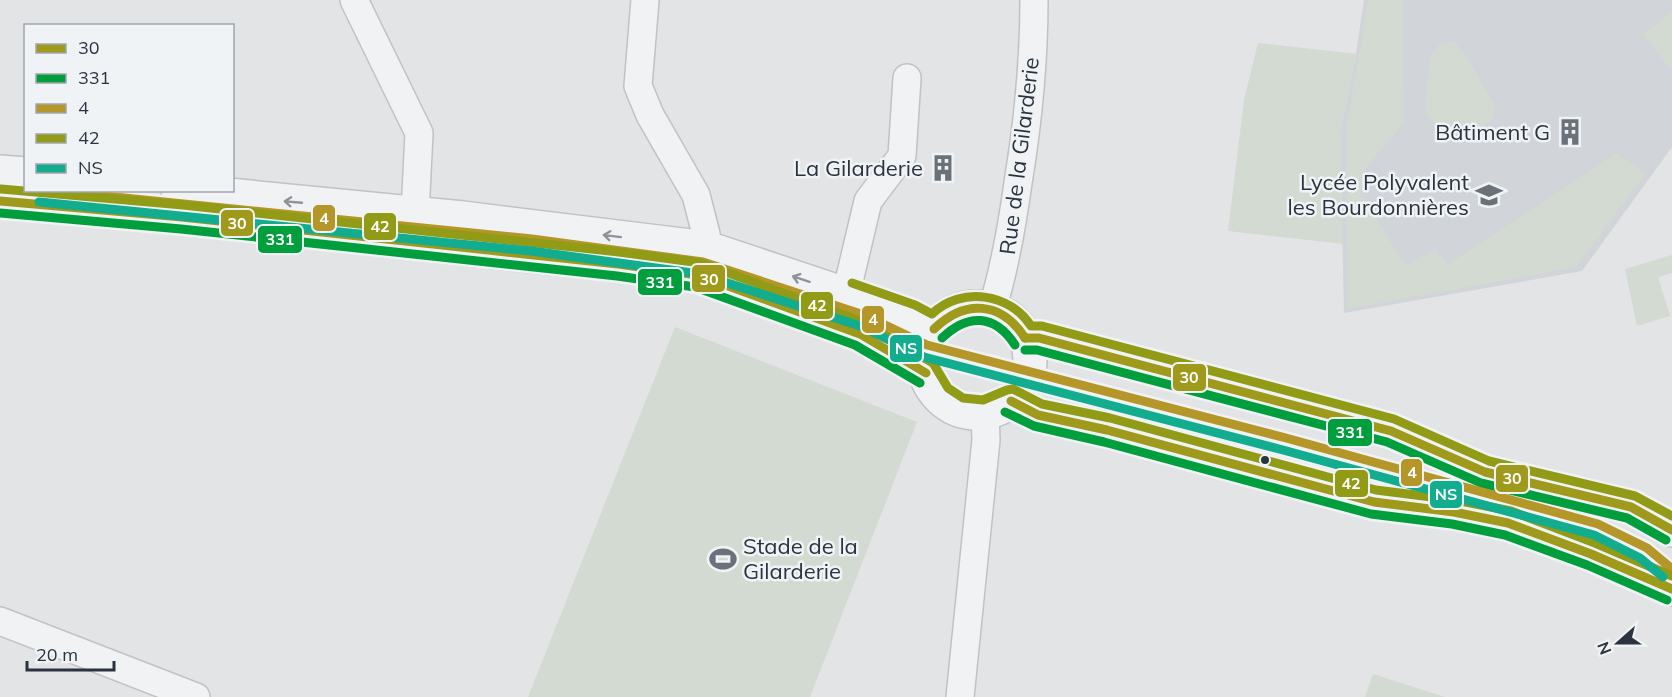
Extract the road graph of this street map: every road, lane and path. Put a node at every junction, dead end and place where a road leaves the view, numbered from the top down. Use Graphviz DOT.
graph roads {
  1 [pos="354,0"];
  2 [pos="645,0"];
  3 [pos="1034,0"];
  4 [pos="907,78"];
  5 [pos="0,172"];
  6 [pos="24,174"];
  7 [pos="199,192"];
  8 [pos="0,201"];
  9 [pos="415,213"];
  10 [pos="707,248"];
  11 [pos="846,294"];
  12 [pos="992,309"];
  13 [pos="934,329"];
  14 [pos="1025,338"];
  15 [pos="926,373"];
  16 [pos="998,406"];
  17 [pos="1672,530"];
  18 [pos="1672,589"];
  19 [pos="0,621"];
  20 [pos="196,697"];
  21 [pos="960,697"];
  1 -- 9 [label="street"];
  2 -- 10 [label="street"];
  3 -- 12 [label="street, Rue de la Gilarderie"];
  4 -- 11 [label="street"];
  5 -- 6 [label="street"];
  9 -- 7 [label="street, one-way"];
  8 -- 15 [label="street"];
  10 -- 9 [label="street, one-way"];
  11 -- 10 [label="street, one-way"];
  11 -- 13 [label="street"];
  12 -- 13 [label="street"];
  12 -- 14 [label="street"];
  13 -- 15 [label="street"];
  14 -- 16 [label="street"];
  14 -- 17 [label="street"];
  15 -- 16 [label="street"];
  16 -- 18 [label="street"];
  16 -- 21 [label="street"];
  19 -- 20 [label="street"];
}
